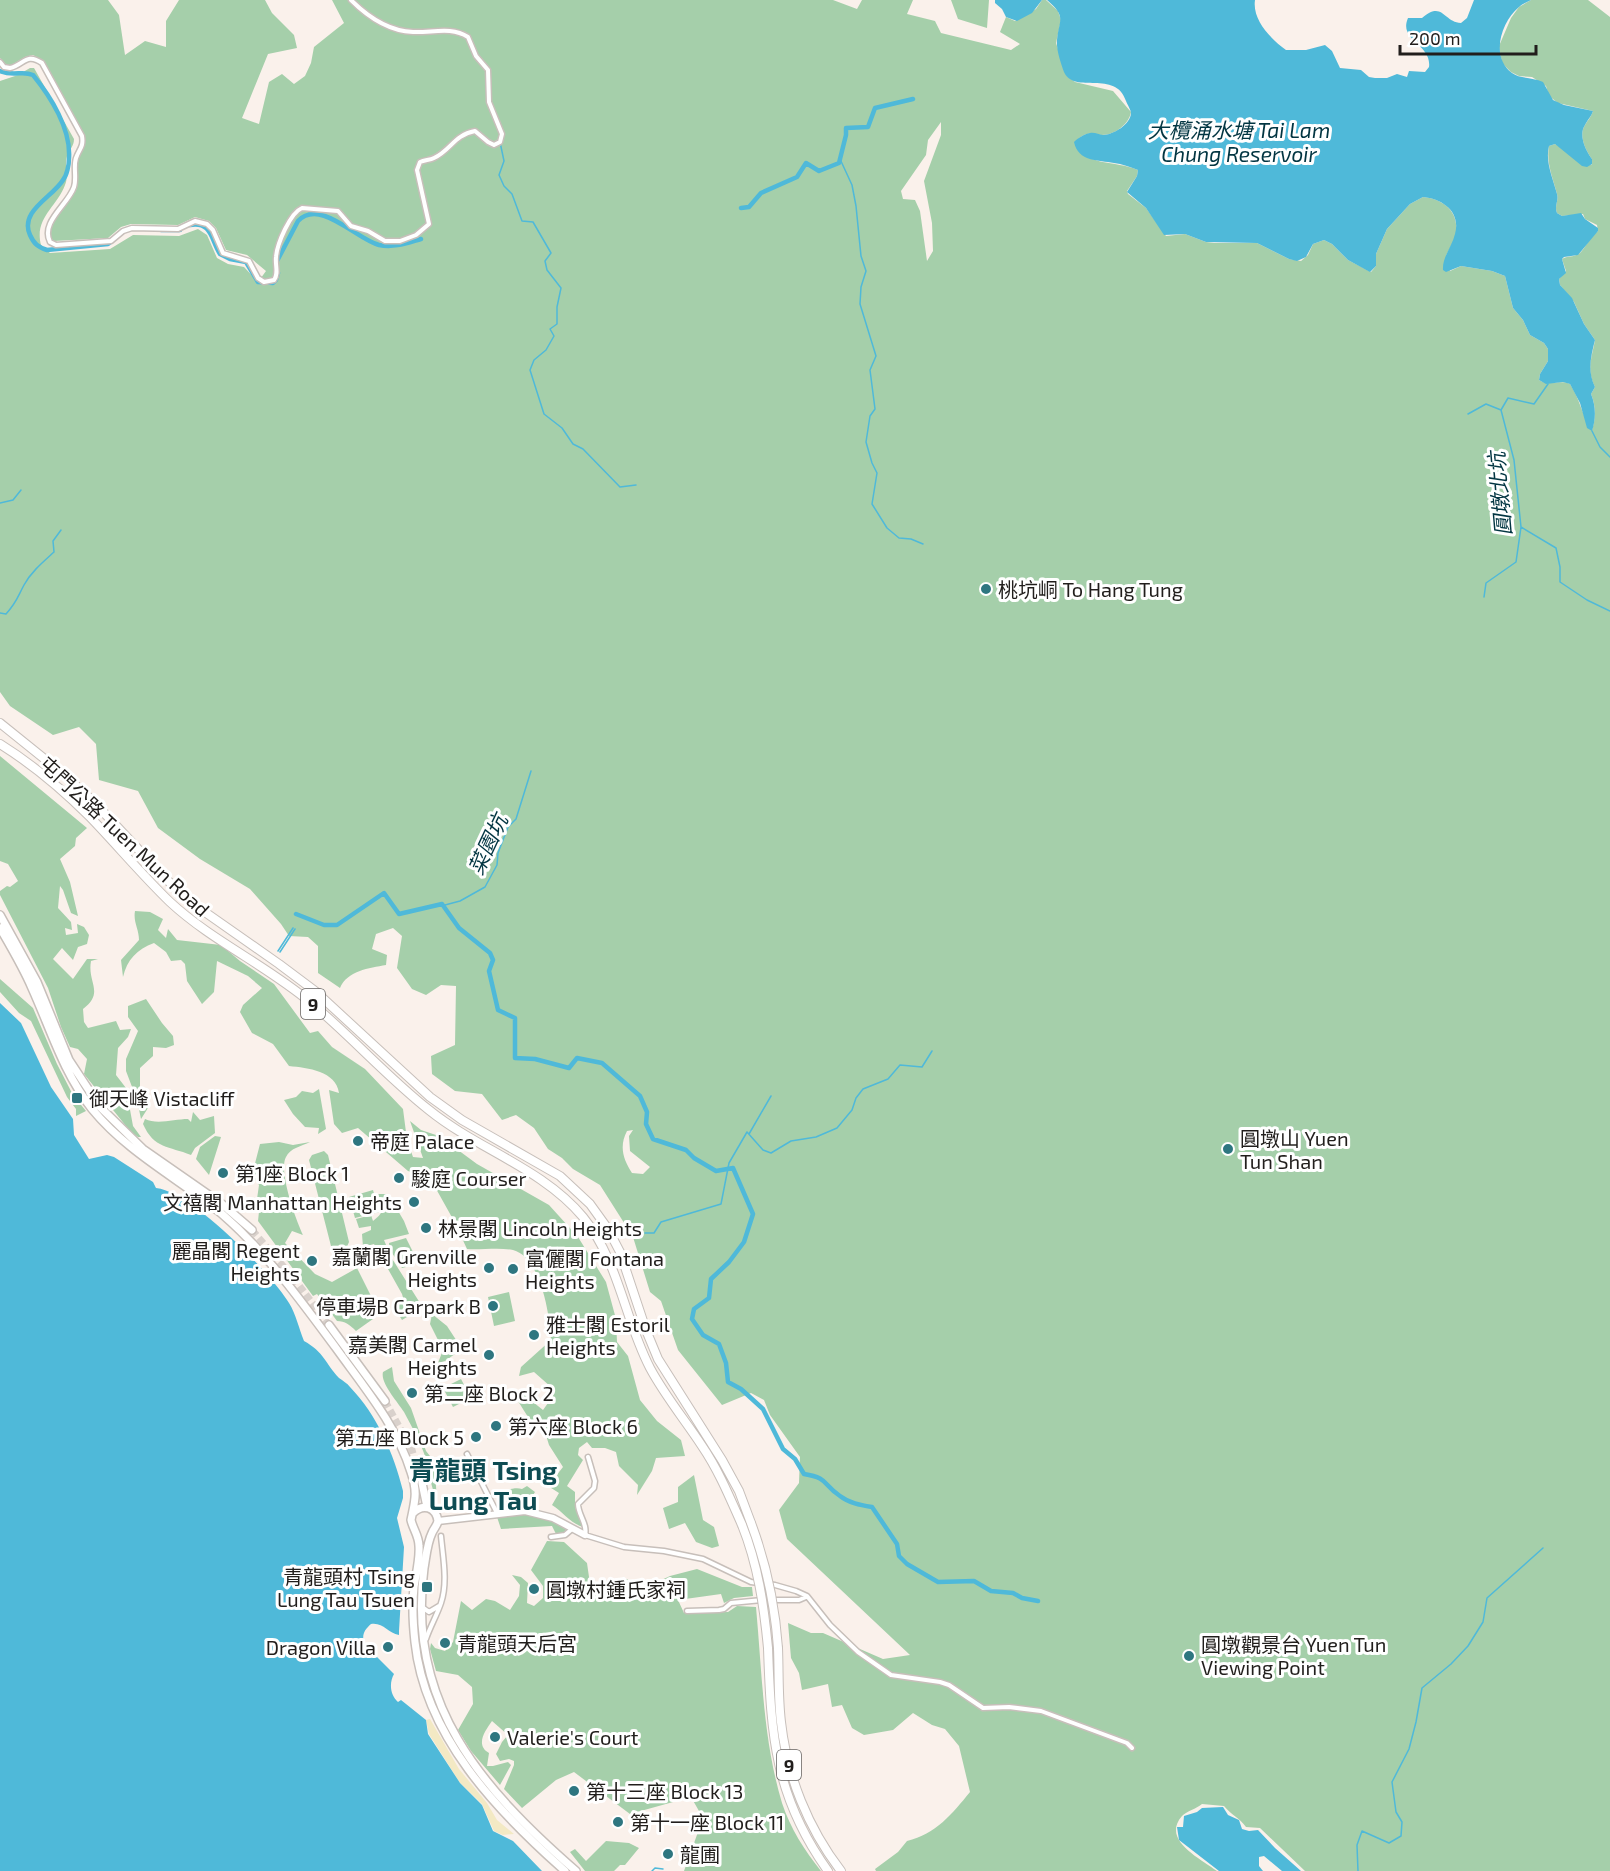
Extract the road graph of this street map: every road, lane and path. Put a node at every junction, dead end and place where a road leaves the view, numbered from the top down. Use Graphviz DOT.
graph roads {
  1 [pos="351,0"];
  2 [pos="0,62"];
  3 [pos="0,723"];
  4 [pos="0,744"];
  5 [pos="0,915"];
  6 [pos="0,928"];
  7 [pos="252,1230"];
  8 [pos="329,1325"];
  9 [pos="364,1372"];
  10 [pos="373,1400"];
  11 [pos="385,1401"];
  12 [pos="467,1454"];
  13 [pos="588,1457"];
  14 [pos="422,1482"];
  15 [pos="427,1507"];
  16 [pos="413,1513"];
  17 [pos="497,1513"];
  18 [pos="438,1521"];
  19 [pos="572,1529"];
  20 [pos="416,1531"];
  21 [pos="432,1532"];
  22 [pos="585,1535"];
  23 [pos="551,1537"];
  24 [pos="440,1539"];
  25 [pos="807,1596"];
  26 [pos="441,1603"];
  27 [pos="421,1606"];
  28 [pos="687,1611"];
  29 [pos="424,1648"];
  30 [pos="1132,1748"];
  31 [pos="565,1871"];
  32 [pos="576,1871"];
  33 [pos="828,1871"];
  34 [pos="841,1871"];
  1 -- 2 [label="street"];
  3 -- 34 [label="highway, 屯門公路 Tuen Mun Road / 9, bridge"];
  4 -- 33 [label="highway, 屯門公路 Tuen Mun Road / 9, bridge"];
  5 -- 7 [label="main road"];
  6 -- 10 [label="main road"];
  8 -- 9 [label="main road"];
  9 -- 10 [label="street"];
  9 -- 11 [label="main road"];
  10 -- 16 [label="main road"];
  12 -- 17 [label="street"];
  13 -- 22 [label="street"];
  14 -- 15 [label="main road"];
  15 -- 16 [label="main road"];
  15 -- 18 [label="main road"];
  16 -- 20 [label="main road"];
  17 -- 18 [label="street"];
  17 -- 19 [label="street"];
  18 -- 21 [label="main road"];
  19 -- 22 [label="street"];
  19 -- 23 [label="street"];
  20 -- 21 [label="main road"];
  20 -- 31 [label="main road"];
  21 -- 27 [label="main road"];
  22 -- 25 [label="street"];
  24 -- 26 [label="street"];
  25 -- 28 [label="street"];
  25 -- 30 [label="street"];
  26 -- 27 [label="street"];
  26 -- 29 [label="street"];
  27 -- 29 [label="main road"];
  29 -- 32 [label="main road"];
}
